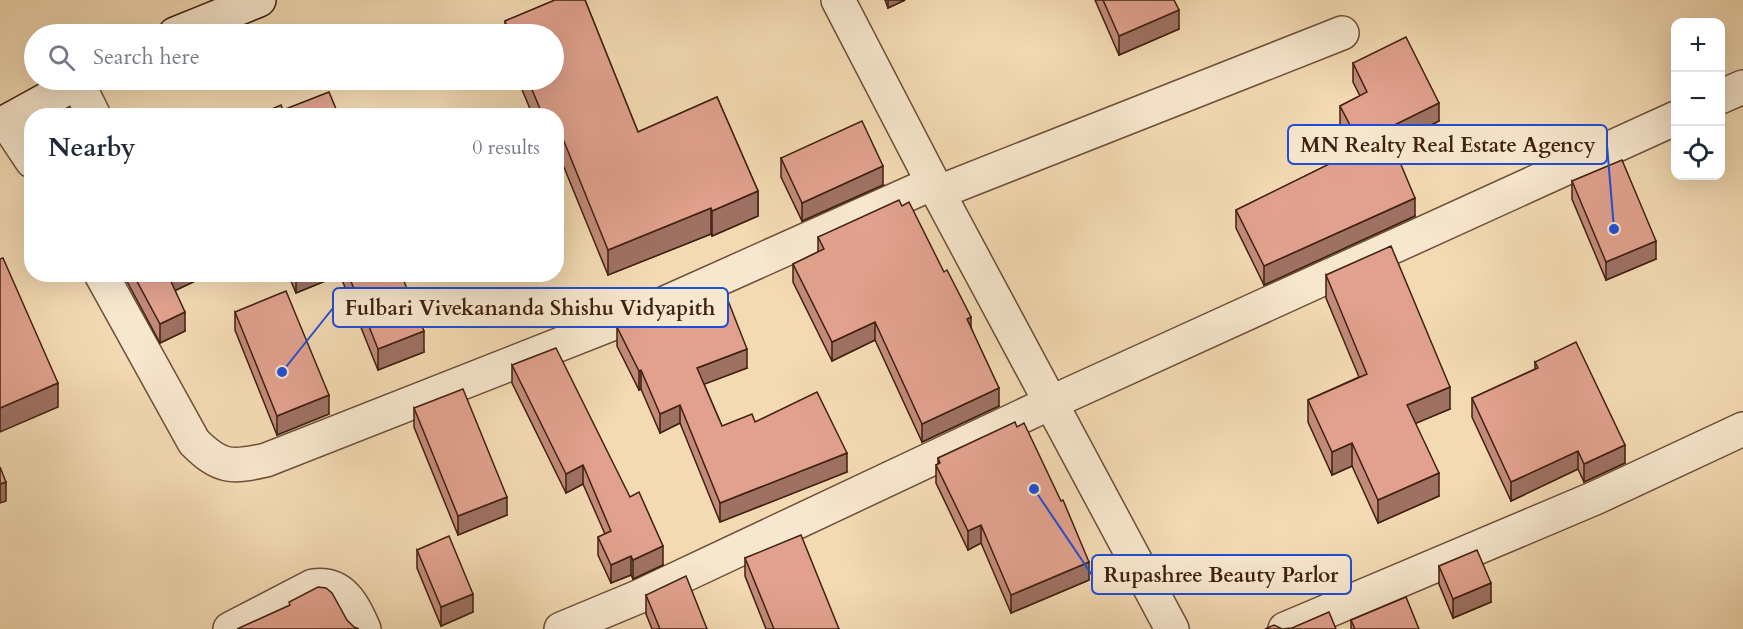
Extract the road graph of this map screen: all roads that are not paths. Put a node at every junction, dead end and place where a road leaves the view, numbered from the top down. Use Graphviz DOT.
graph roads {
  1 [pos="259,0"];
  2 [pos="838,0"];
  3 [pos="200,24"];
  4 [pos="1342,33"];
  5 [pos="1743,87"];
  6 [pos="63,90"];
  7 [pos="83,90"];
  8 [pos="1725,96"];
  9 [pos="30,108"];
  10 [pos="91,108"];
  11 [pos="24,111"];
  12 [pos="1671,120"];
  13 [pos="3,123"];
  14 [pos="24,151"];
  15 [pos="936,188"];
  16 [pos="105,282"];
  17 [pos="1050,403"];
  18 [pos="1743,429"];
  19 [pos="230,629"];
  20 [pos="364,629"];
  21 [pos="561,629"];
  22 [pos="1172,629"];
  23 [pos="1285,629"];
  1 -- 3 [label="street"];
  2 -- 15 [label="street"];
  4 -- 15 [label="street"];
  5 -- 8 [label="street"];
  6 -- 9 [label="street"];
  7 -- 10 [label="street"];
  11 -- 13 [label="street"];
  12 -- 17 [label="street"];
  13 -- 14 [label="street"];
  15 -- 16 [label="street"];
  15 -- 17 [label="street"];
  17 -- 21 [label="street"];
  17 -- 22 [label="street"];
  18 -- 23 [label="street"];
  19 -- 20 [label="street"];
}
